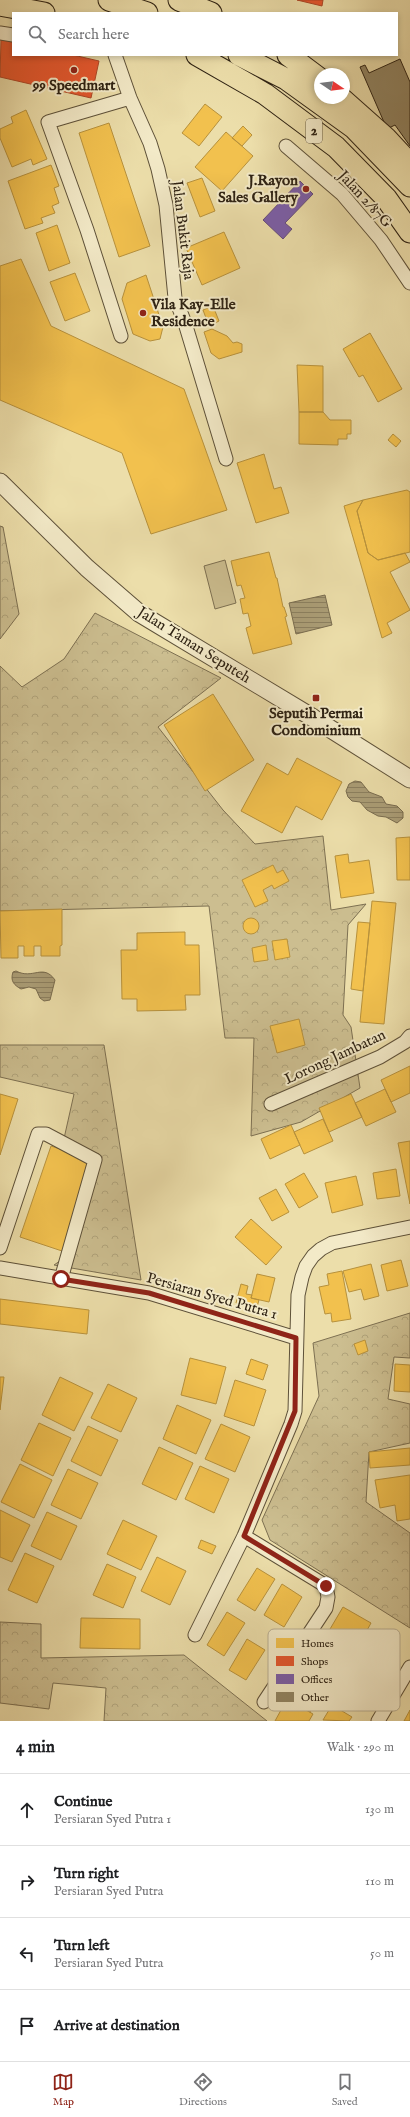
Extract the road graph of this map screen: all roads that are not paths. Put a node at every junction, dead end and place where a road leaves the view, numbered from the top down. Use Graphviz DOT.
graph roads {
  1 [pos="109,0"];
  2 [pos="175,0"];
  3 [pos="179,0"];
  4 [pos="0,5"];
  5 [pos="38,12"];
  6 [pos="144,12"];
  7 [pos="197,12"];
  8 [pos="208,12"];
  9 [pos="0,33"];
  10 [pos="12,35"];
  11 [pos="115,56"];
  12 [pos="199,56"];
  13 [pos="241,56"];
  14 [pos="259,56"];
  15 [pos="289,56"];
  16 [pos="314,74"];
  17 [pos="286,79"];
  18 [pos="130,98"];
  19 [pos="348,104"];
  20 [pos="286,146"];
  21 [pos="410,164"];
  22 [pos="410,186"];
  23 [pos="410,232"];
  24 [pos="410,283"];
  25 [pos="121,336"];
  26 [pos="226,459"];
  27 [pos="0,482"];
  28 [pos="410,779"];
  29 [pos="410,1036"];
  30 [pos="271,1104"];
  31 [pos="410,1227"];
  32 [pos="0,1248"];
  33 [pos="0,1268"];
  34 [pos="61,1279"];
  35 [pos="296,1338"];
  36 [pos="244,1536"];
  37 [pos="312,1629"];
  38 [pos="195,1635"];
  39 [pos="410,1667"];
  40 [pos="400,1683"];
  41 [pos="268,1696"];
  42 [pos="264,1702"];
  43 [pos="383,1711"];
  44 [pos="378,1721"];
  1 -- 6 [label="main road"];
  2 -- 7 [label="main road"];
  3 -- 8 [label="main road"];
  4 -- 5 [label="main road"];
  9 -- 10 [label="street"];
  11 -- 18 [label="street, Jalan Bukit Raja"];
  12 -- 23 [label="main road, 2"];
  13 -- 17 [label="main road, 2"];
  14 -- 17 [label="main road"];
  15 -- 16 [label="main road"];
  17 -- 22 [label="main road, 2"];
  18 -- 25 [label="street"];
  18 -- 26 [label="street, Jalan Bukit Raja"];
  19 -- 21 [label="main road"];
  20 -- 24 [label="street, Jalan 2/87G"];
  27 -- 28 [label="street, Jalan Taman Seputeh"];
  29 -- 30 [label="street, Lorong Jambatan"];
  31 -- 35 [label="street"];
  32 -- 34 [label="street"];
  33 -- 34 [label="street, Persiaran Syed Putra 1"];
  34 -- 35 [label="street, Persiaran Syed Putra 1"];
  35 -- 36 [label="street"];
  36 -- 37 [label="street"];
  36 -- 38 [label="street"];
  39 -- 40 [label="street"];
  41 -- 42 [label="street"];
  43 -- 44 [label="street"];
}
